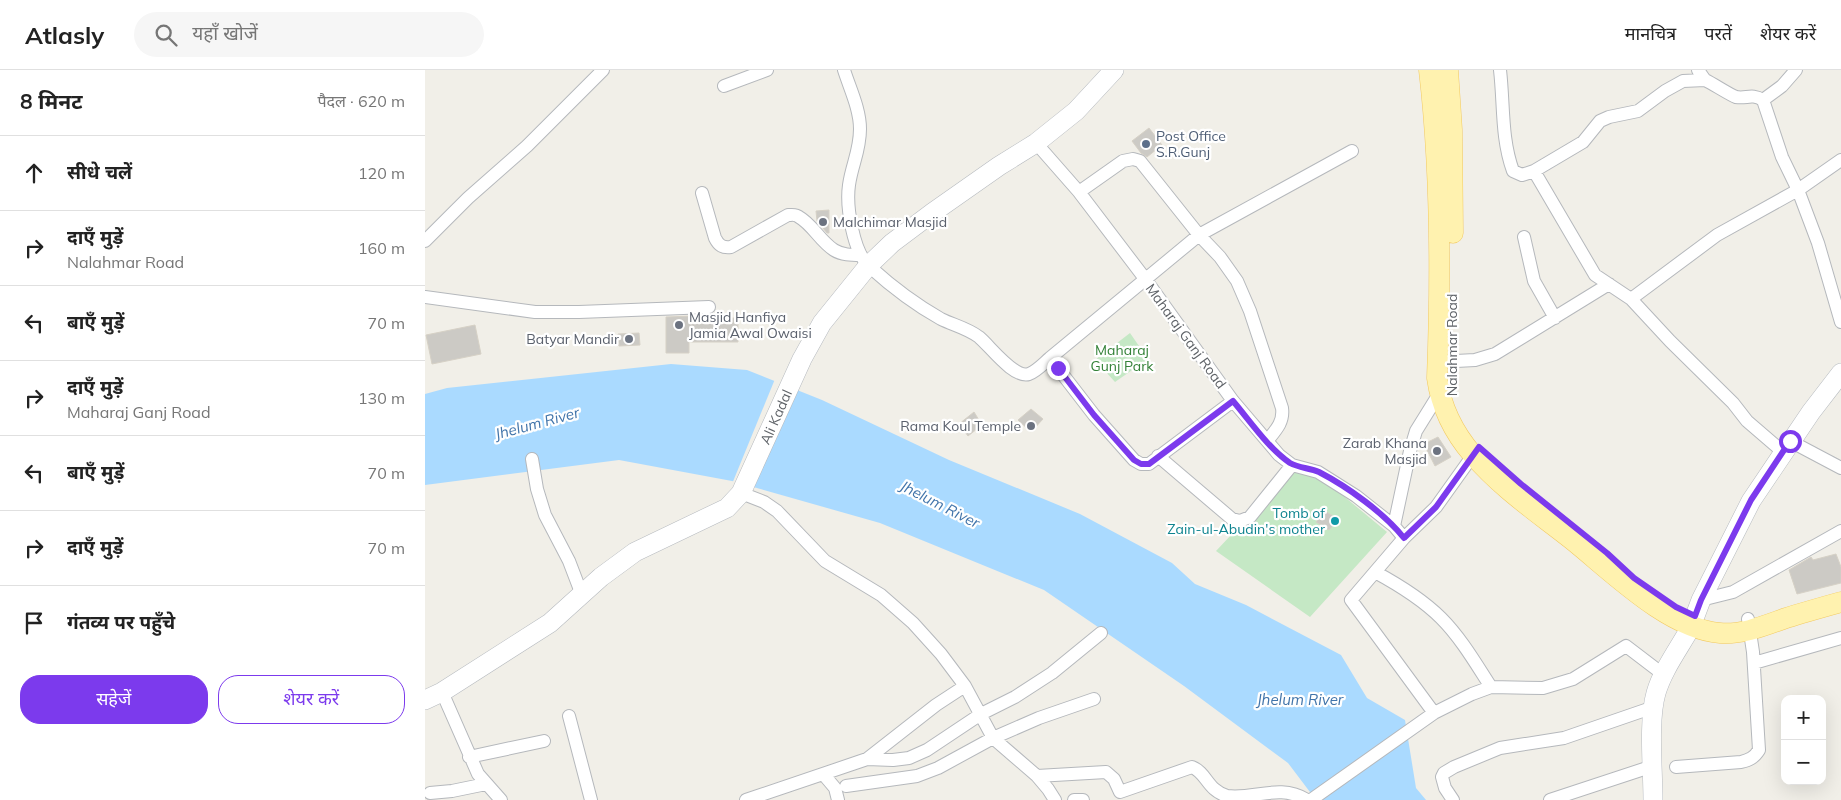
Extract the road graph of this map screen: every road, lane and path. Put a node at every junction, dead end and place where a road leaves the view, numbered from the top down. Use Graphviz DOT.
graph roads {
  1 [pos="603,70"];
  2 [pos="767,70"];
  3 [pos="844,70"];
  4 [pos="1114,70"];
  5 [pos="1429,70"];
  6 [pos="1448,70"];
  7 [pos="1499,70"];
  8 [pos="1796,70"];
  9 [pos="1701,75"];
  10 [pos="724,86"];
  11 [pos="1763,100"];
  12 [pos="1036,143"];
  13 [pos="1352,151"];
  14 [pos="1841,160"];
  15 [pos="1534,171"];
  16 [pos="1798,190"];
  17 [pos="1079,192"];
  18 [pos="702,193"];
  19 [pos="1199,235"];
  20 [pos="1524,237"];
  21 [pos="425,241"];
  22 [pos="864,261"];
  23 [pos="1146,280"];
  24 [pos="1609,284"];
  25 [pos="425,297"];
  26 [pos="1631,299"];
  27 [pos="709,307"];
  28 [pos="1555,318"];
  29 [pos="1841,322"];
  30 [pos="1050,358"];
  31 [pos="1444,361"];
  32 [pos="1841,373"];
  33 [pos="1439,394"];
  34 [pos="1233,401"];
  35 [pos="1267,441"];
  36 [pos="1787,447"];
  37 [pos="1476,451"];
  38 [pos="1158,456"];
  39 [pos="532,459"];
  40 [pos="1292,465"];
  41 [pos="1841,468"];
  42 [pos="741,493"];
  43 [pos="1394,526"];
  44 [pos="1841,531"];
  45 [pos="1404,538"];
  46 [pos="1375,572"];
  47 [pos="1841,590"];
  48 [pos="582,595"];
  49 [pos="1841,602"];
  50 [pos="1696,614"];
  51 [pos="1745,623"];
  52 [pos="1101,634"];
  53 [pos="1841,638"];
  54 [pos="1754,664"];
  55 [pos="1664,675"];
  56 [pos="965,686"];
  57 [pos="1491,687"];
  58 [pos="433,696"];
  59 [pos="1094,699"];
  60 [pos="1654,707"];
  61 [pos="981,714"];
  62 [pos="569,716"];
  63 [pos="1430,716"];
  64 [pos="993,738"];
  65 [pos="544,741"];
  66 [pos="469,757"];
  67 [pos="867,759"];
  68 [pos="1653,766"];
  69 [pos="1676,767"];
  70 [pos="824,775"];
  71 [pos="1037,776"];
  72 [pos="486,784"];
  73 [pos="846,786"];
  74 [pos="430,793"];
  75 [pos="1122,796"];
  76 [pos="1311,799"];
  77 [pos="501,800"];
  78 [pos="591,800"];
  79 [pos="746,800"];
  80 [pos="838,800"];
  81 [pos="1055,800"];
  82 [pos="1074,800"];
  83 [pos="1083,800"];
  84 [pos="1453,800"];
  85 [pos="1550,800"];
  86 [pos="1653,800"];
  1 -- 21 [label="street"];
  2 -- 10 [label="street"];
  3 -- 22 [label="street"];
  4 -- 12 [label="street, Ali Kadal"];
  5 -- 31 [label="main road, Nalahmar Road"];
  6 -- 31 [label="main road, Nalahmar Road"];
  7 -- 15 [label="street"];
  8 -- 11 [label="street"];
  9 -- 11 [label="street"];
  9 -- 15 [label="street"];
  11 -- 16 [label="street"];
  12 -- 17 [label="street, Maharaj Ganj Road"];
  12 -- 22 [label="street, Ali Kadal"];
  13 -- 19 [label="street"];
  14 -- 16 [label="street"];
  15 -- 24 [label="street"];
  16 -- 26 [label="street"];
  16 -- 29 [label="street"];
  17 -- 19 [label="street"];
  17 -- 23 [label="street, Maharaj Ganj Road"];
  18 -- 22 [label="street"];
  19 -- 23 [label="street"];
  19 -- 35 [label="street"];
  20 -- 28 [label="street"];
  22 -- 30 [label="street"];
  22 -- 42 [label="street, Ali Kadal"];
  23 -- 30 [label="street"];
  23 -- 34 [label="street, Maharaj Ganj Road"];
  24 -- 26 [label="street"];
  24 -- 28 [label="street"];
  25 -- 27 [label="street"];
  26 -- 36 [label="street"];
  28 -- 31 [label="street"];
  30 -- 38 [label="street"];
  31 -- 33 [label="main road"];
  31 -- 37 [label="main road, Nalahmar Road"];
  32 -- 36 [label="street"];
  33 -- 37 [label="main road"];
  33 -- 43 [label="street"];
  34 -- 35 [label="street, Maharaj Ganj Road"];
  34 -- 38 [label="street"];
  35 -- 40 [label="street, Maharaj Ganj Road"];
  36 -- 41 [label="street"];
  36 -- 50 [label="street"];
  37 -- 45 [label="street"];
  37 -- 50 [label="main road"];
  38 -- 40 [label="street"];
  39 -- 48 [label="street"];
  40 -- 43 [label="street, Maharaj Ganj Road"];
  42 -- 48 [label="street, Ali Kadal"];
  42 -- 56 [label="street"];
  43 -- 45 [label="street, Maharaj Ganj Road"];
  44 -- 50 [label="street"];
  45 -- 46 [label="street"];
  46 -- 57 [label="street"];
  46 -- 63 [label="street"];
  47 -- 51 [label="main road"];
  48 -- 58 [label="street, Ali Kadal"];
  49 -- 51 [label="main road"];
  50 -- 51 [label="main road"];
  50 -- 55 [label="street"];
  51 -- 54 [label="street"];
  52 -- 61 [label="street"];
  53 -- 54 [label="street"];
  54 -- 69 [label="street"];
  55 -- 57 [label="street"];
  55 -- 60 [label="street"];
  56 -- 61 [label="street"];
  56 -- 67 [label="street"];
  57 -- 63 [label="street"];
  58 -- 66 [label="street"];
  59 -- 64 [label="street"];
  60 -- 68 [label="street"];
  60 -- 84 [label="street"];
  61 -- 64 [label="street"];
  61 -- 67 [label="street"];
  62 -- 78 [label="street"];
  63 -- 76 [label="street"];
  64 -- 71 [label="street"];
  64 -- 73 [label="street"];
  65 -- 66 [label="street"];
  66 -- 72 [label="street"];
  67 -- 70 [label="street"];
  68 -- 85 [label="street"];
  68 -- 86 [label="street"];
  70 -- 79 [label="street"];
  70 -- 80 [label="street"];
  71 -- 75 [label="street"];
  71 -- 81 [label="street"];
  72 -- 74 [label="street"];
  72 -- 77 [label="street"];
  75 -- 76 [label="street"];
  82 -- 83 [label="street"];
}
